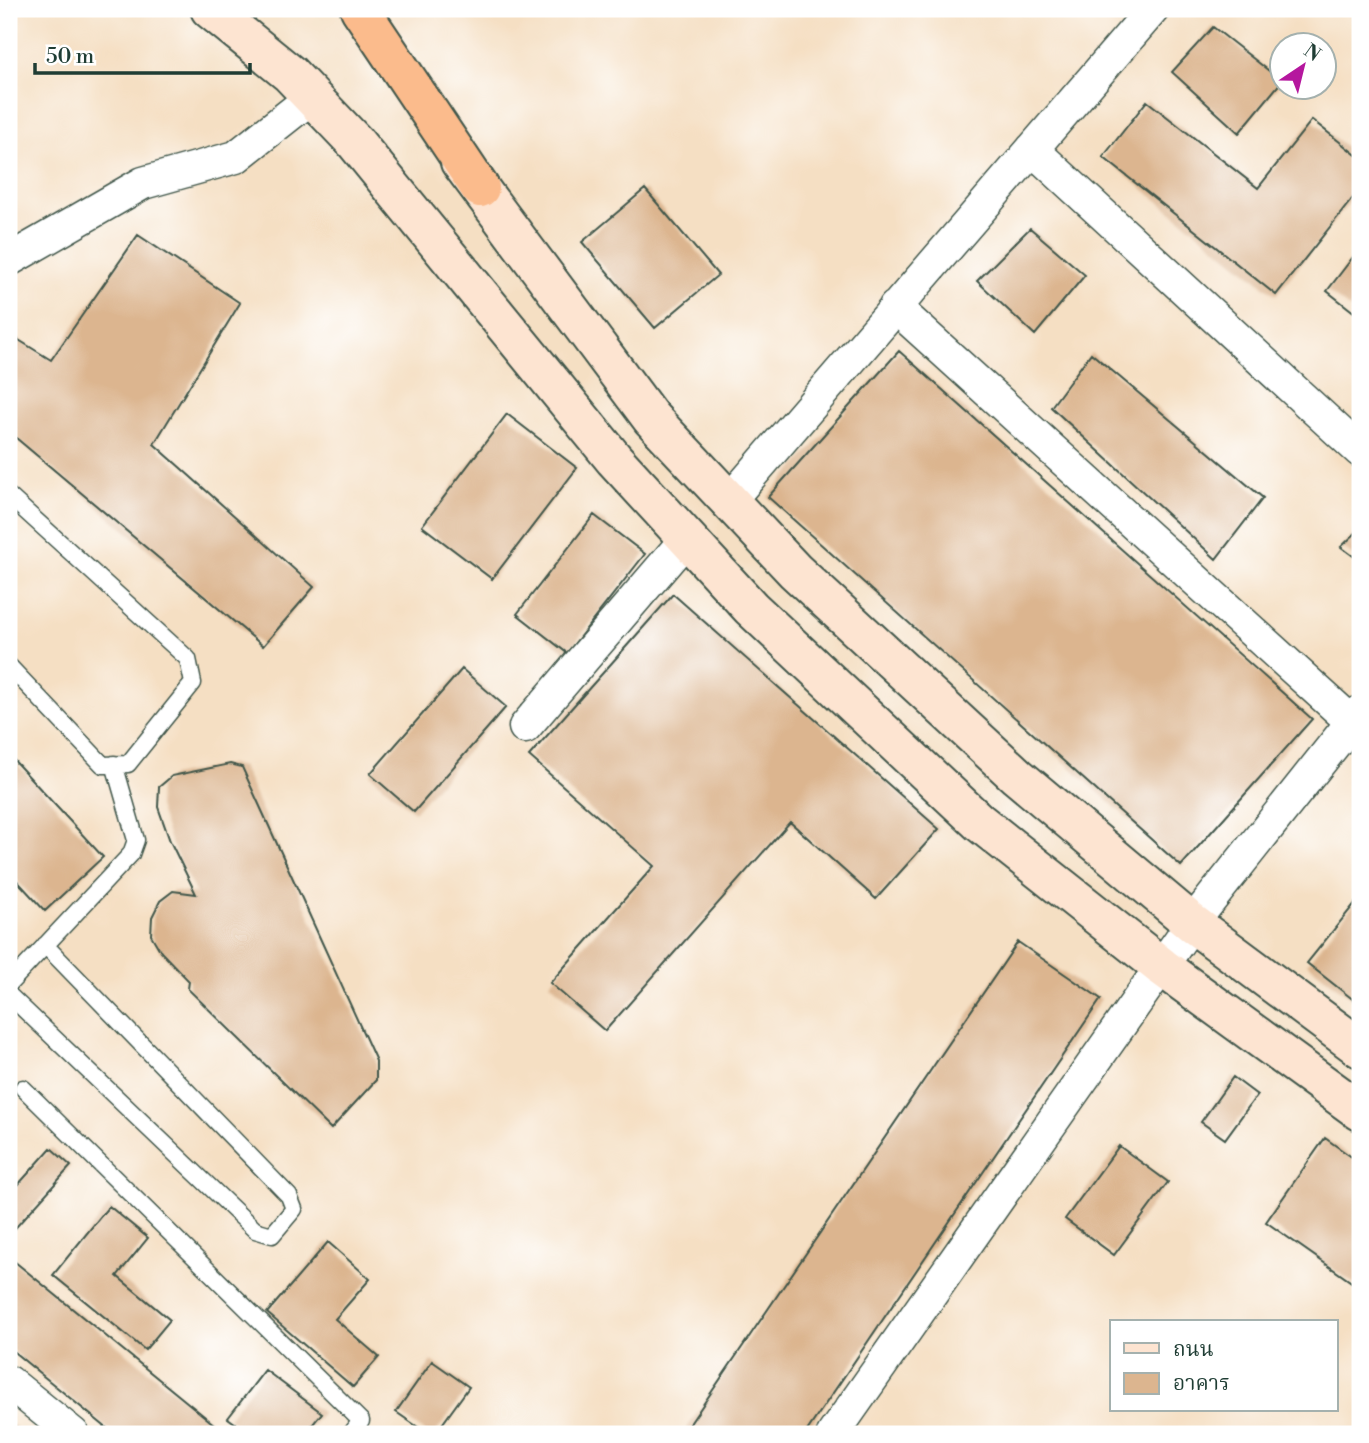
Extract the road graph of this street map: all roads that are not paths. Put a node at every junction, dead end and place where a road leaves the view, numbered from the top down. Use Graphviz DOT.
graph roads {
  1 [pos="210,9"];
  2 [pos="341,9"];
  3 [pos="360,9"];
  4 [pos="1153,9"];
  5 [pos="312,97"];
  6 [pos="1032,149"];
  7 [pos="480,188"];
  8 [pos="9,260"];
  9 [pos="895,307"];
  10 [pos="1360,451"];
  11 [pos="9,496"];
  12 [pos="729,501"];
  13 [pos="687,538"];
  14 [pos="9,666"];
  15 [pos="1356,717"];
  16 [pos="525,727"];
  17 [pos="114,764"];
  18 [pos="1192,923"];
  19 [pos="45,945"];
  20 [pos="1163,967"];
  21 [pos="9,984"];
  22 [pos="9,995"];
  23 [pos="1360,1048"];
  24 [pos="23,1088"];
  25 [pos="1360,1111"];
  26 [pos="9,1382"];
  27 [pos="73,1434"];
  28 [pos="351,1434"];
  29 [pos="833,1434"];
  1 -- 5 [label="main road"];
  2 -- 7 [label="main road"];
  3 -- 7 [label="highway"];
  4 -- 6 [label="street"];
  5 -- 8 [label="street"];
  5 -- 13 [label="main road"];
  6 -- 9 [label="street"];
  6 -- 10 [label="street"];
  7 -- 12 [label="main road"];
  9 -- 12 [label="street"];
  9 -- 15 [label="street"];
  11 -- 17 [label="lane"];
  12 -- 18 [label="main road"];
  13 -- 16 [label="street"];
  13 -- 20 [label="main road"];
  14 -- 17 [label="lane"];
  15 -- 18 [label="street"];
  17 -- 19 [label="lane"];
  18 -- 20 [label="street"];
  18 -- 23 [label="main road"];
  19 -- 21 [label="lane"];
  19 -- 22 [label="lane"];
  20 -- 25 [label="main road"];
  20 -- 29 [label="street"];
  24 -- 28 [label="lane"];
  26 -- 27 [label="street"];
}
